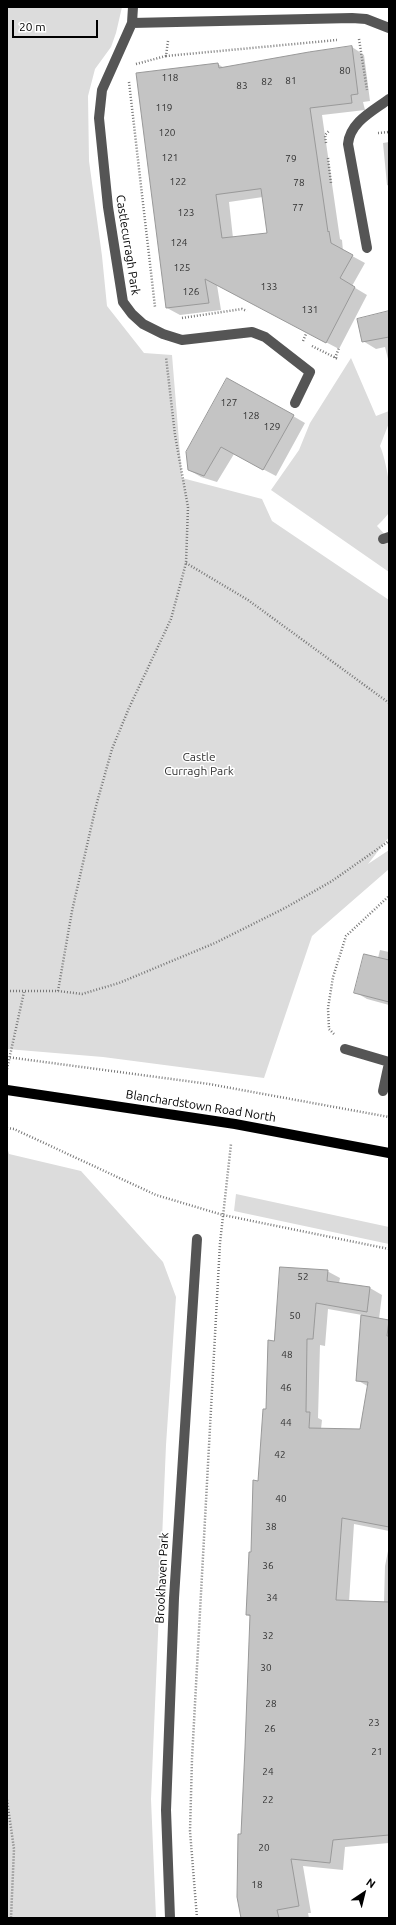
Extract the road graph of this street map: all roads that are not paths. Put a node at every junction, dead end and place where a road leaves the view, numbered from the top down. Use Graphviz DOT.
graph roads {
  1 [pos="133,7"];
  2 [pos="132,23"];
  3 [pos="389,28"];
  4 [pos="389,100"];
  5 [pos="367,248"];
  6 [pos="295,403"];
  7 [pos="345,1049"];
  8 [pos="389,1063"];
  9 [pos="7,1090"];
  10 [pos="382,1091"];
  11 [pos="389,1153"];
  12 [pos="197,1239"];
  13 [pos="170,1918"];
  1 -- 2 [label="street, Castlecurragh Park"];
  2 -- 3 [label="street"];
  2 -- 6 [label="street, Castlecurragh Park"];
  4 -- 5 [label="street"];
  7 -- 8 [label="street"];
  8 -- 10 [label="street"];
  9 -- 11 [label="main road, Blanchardstown Road North"];
  12 -- 13 [label="street, Brookhaven Park"];
}
